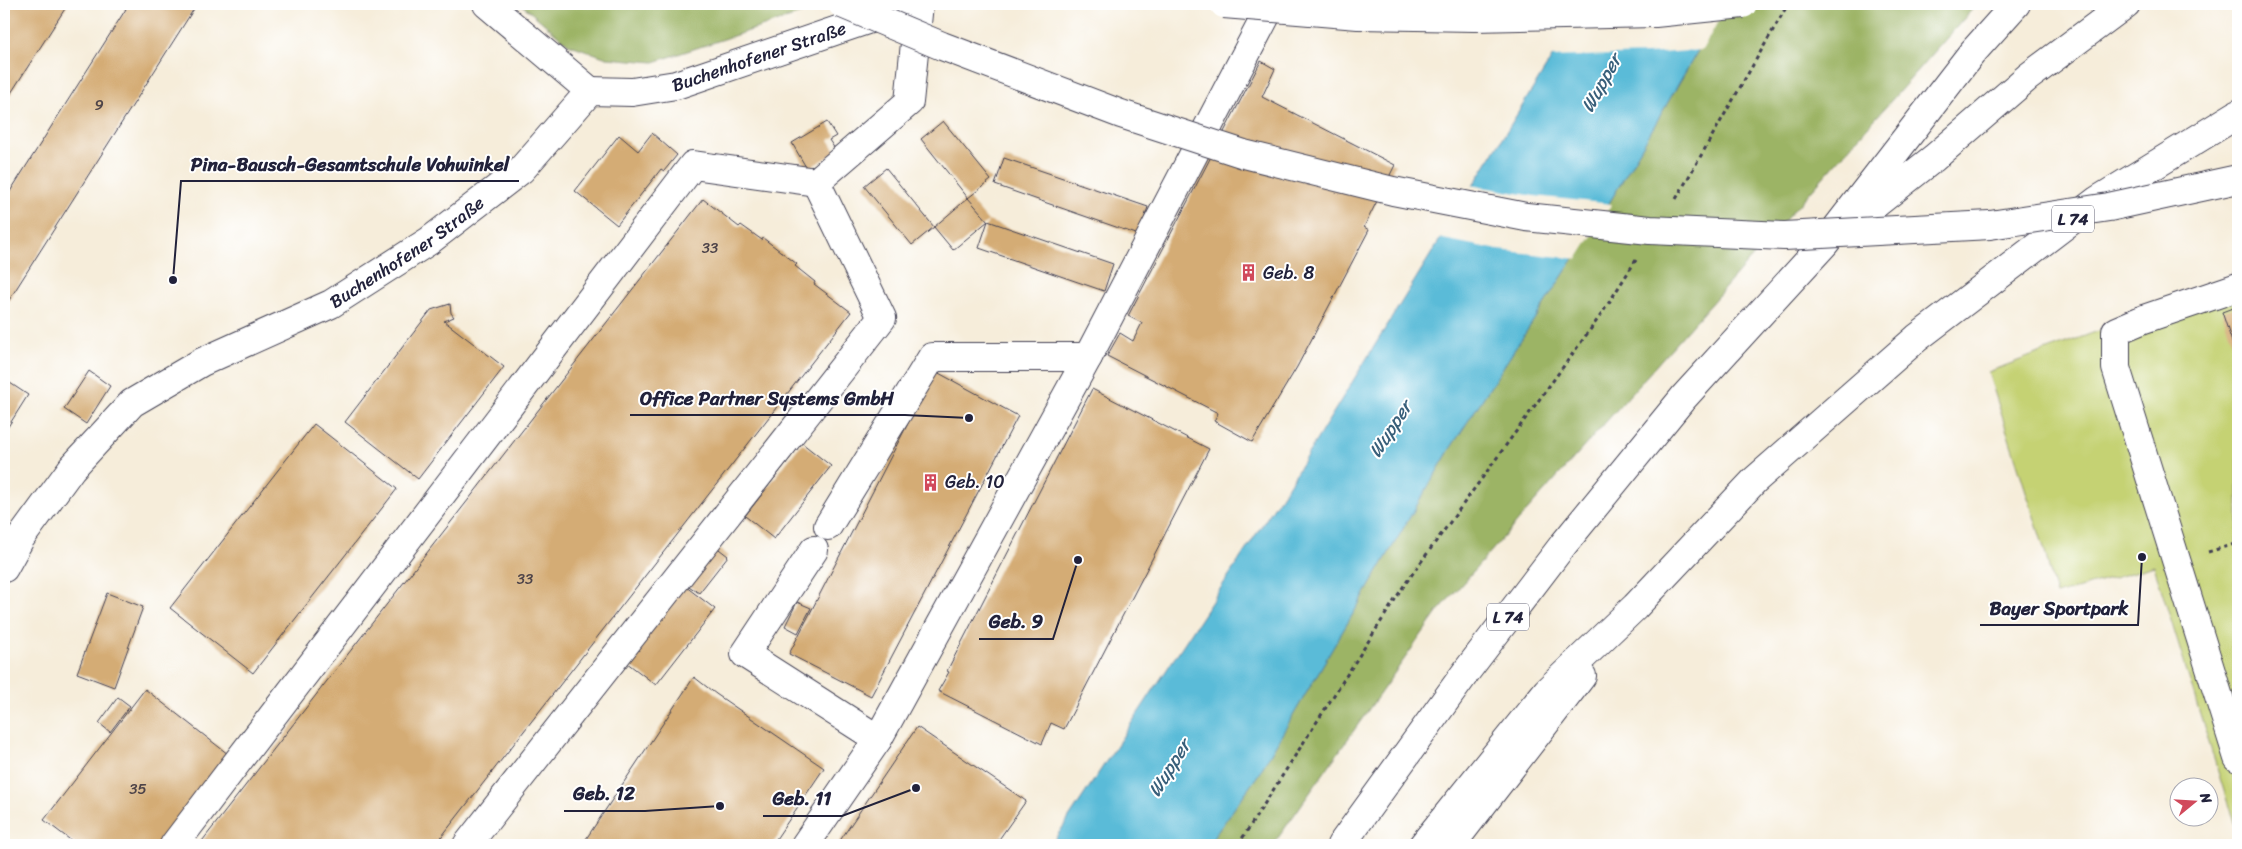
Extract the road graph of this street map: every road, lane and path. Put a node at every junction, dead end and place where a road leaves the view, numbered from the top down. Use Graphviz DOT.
graph roads {
  1 [pos="486,4"];
  2 [pos="842,4"];
  3 [pos="914,4"];
  4 [pos="919,4"];
  5 [pos="1224,4"];
  6 [pos="1272,4"];
  7 [pos="1743,4"];
  8 [pos="1788,4"];
  9 [pos="2016,4"];
  10 [pos="2126,4"];
  11 [pos="590,91"];
  12 [pos="2238,114"];
  13 [pos="2238,179"];
  14 [pos="816,182"];
  15 [pos="1672,204"];
  16 [pos="1825,243"];
  17 [pos="1640,254"];
  18 [pos="2238,287"];
  19 [pos="1088,357"];
  20 [pos="828,526"];
  21 [pos="814,550"];
  22 [pos="4,568"];
  23 [pos="1635,607"];
  24 [pos="878,739"];
  25 [pos="2238,758"];
  26 [pos="174,845"];
  27 [pos="467,845"];
  28 [pos="805,845"];
  29 [pos="1238,845"];
  30 [pos="1341,845"];
  31 [pos="1423,845"];
  32 [pos="1451,845"];
  1 -- 11 [label="main road"];
  2 -- 13 [label="main road, bridge"];
  3 -- 11 [label="main road, Buchenhofener Straße"];
  4 -- 14 [label="main road"];
  5 -- 7 [label="main road, bridge"];
  6 -- 19 [label="main road"];
  8 -- 15 [label="path"];
  9 -- 16 [label="main road, L 74"];
  10 -- 16 [label="main road, L 74"];
  11 -- 22 [label="main road, Buchenhofener Straße"];
  12 -- 23 [label="main road, L 74"];
  14 -- 26 [label="main road"];
  14 -- 27 [label="main road"];
  16 -- 30 [label="main road, L 74"];
  17 -- 29 [label="path"];
  18 -- 25 [label="main road"];
  19 -- 20 [label="main road"];
  19 -- 24 [label="main road"];
  21 -- 24 [label="main road"];
  23 -- 31 [label="main road, L 74"];
  23 -- 32 [label="main road, L 74"];
  24 -- 28 [label="main road"];
}
